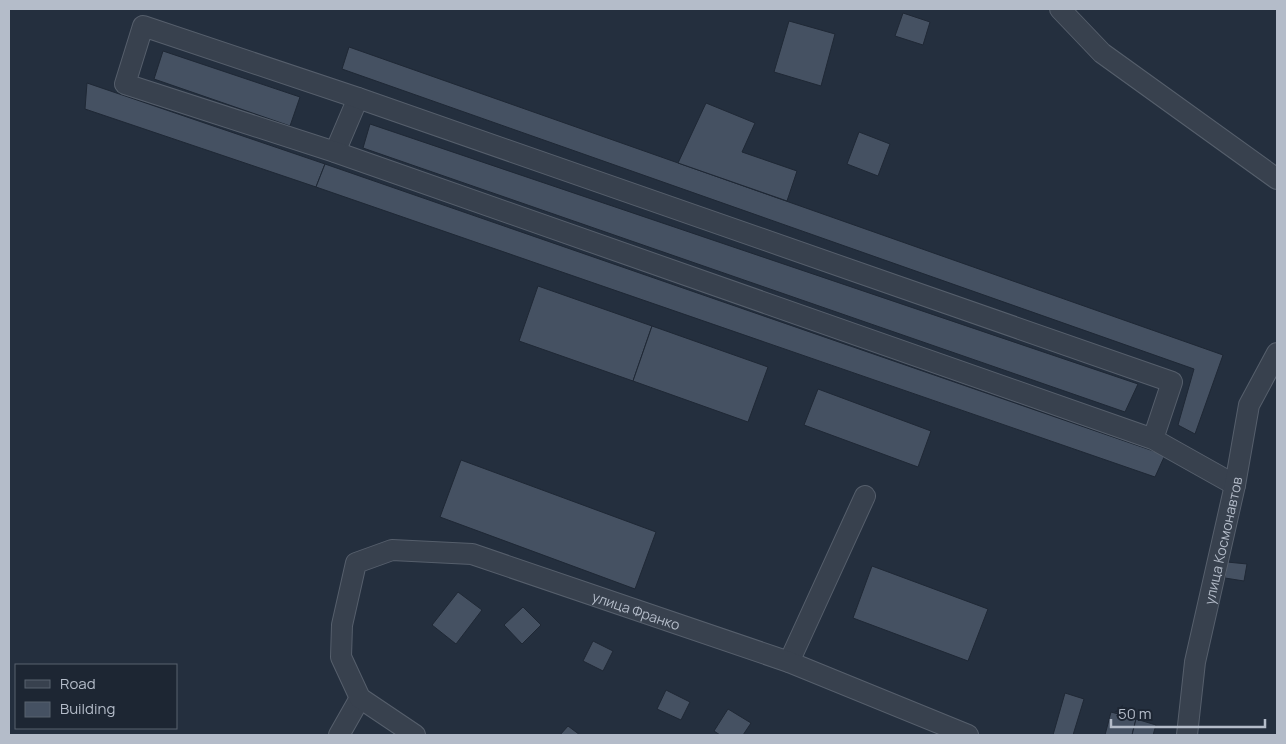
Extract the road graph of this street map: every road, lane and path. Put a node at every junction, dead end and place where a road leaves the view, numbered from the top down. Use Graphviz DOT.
graph roads {
  1 [pos="1060,9"];
  2 [pos="358,98"];
  3 [pos="334,152"];
  4 [pos="1277,179"];
  5 [pos="1277,353"];
  6 [pos="1153,439"];
  7 [pos="1235,485"];
  8 [pos="865,496"];
  9 [pos="789,662"];
  10 [pos="360,698"];
  11 [pos="339,735"];
  12 [pos="415,735"];
  13 [pos="968,735"];
  14 [pos="1187,735"];
  1 -- 4 [label="street"];
  2 -- 3 [label="street"];
  2 -- 3 [label="street"];
  2 -- 6 [label="street"];
  3 -- 6 [label="street"];
  5 -- 7 [label="street, улица Космонавтов"];
  6 -- 7 [label="street"];
  7 -- 14 [label="street, улица Космонавтов"];
  8 -- 9 [label="street"];
  9 -- 10 [label="street, улица Франко"];
  9 -- 13 [label="street, улица Франко"];
  10 -- 11 [label="street"];
  10 -- 12 [label="street"];
}
